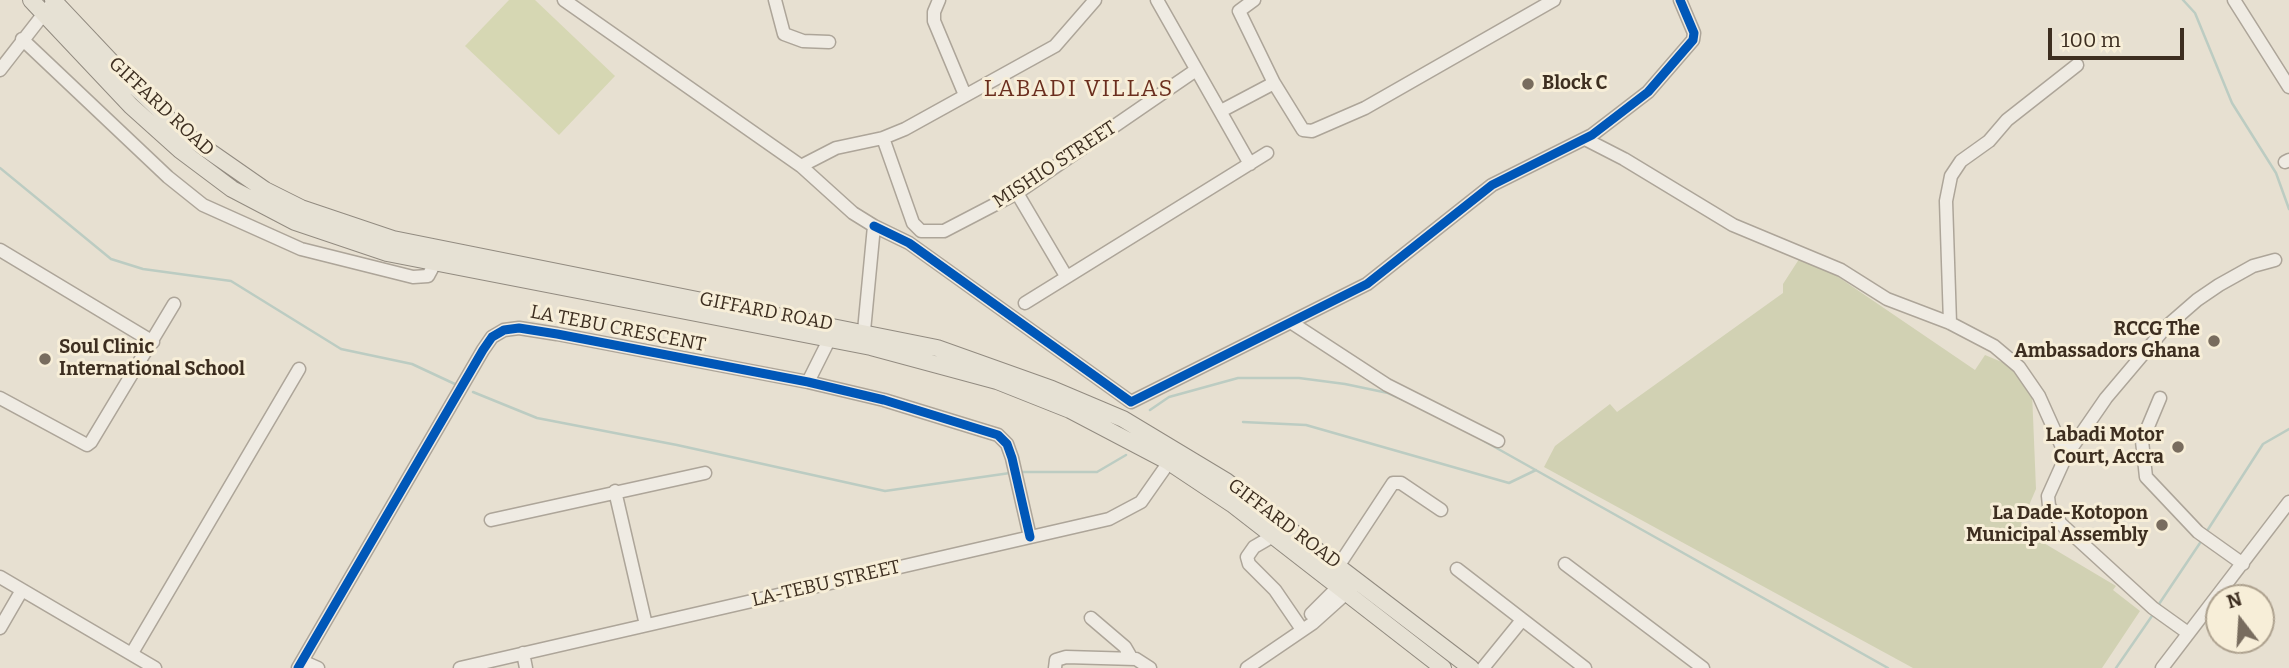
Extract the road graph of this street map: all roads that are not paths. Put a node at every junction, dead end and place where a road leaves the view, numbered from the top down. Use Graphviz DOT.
graph roads {
  1 [pos="31,0"];
  2 [pos="564,0"];
  3 [pos="775,0"];
  4 [pos="939,0"];
  5 [pos="1096,0"];
  6 [pos="1157,0"];
  7 [pos="1254,0"];
  8 [pos="1554,0"];
  9 [pos="1680,0"];
  10 [pos="2234,0"];
  11 [pos="50,5"];
  12 [pos="22,39"];
  13 [pos="829,42"];
  14 [pos="2077,65"];
  15 [pos="0,70"];
  16 [pos="1196,70"];
  17 [pos="1273,83"];
  18 [pos="2289,87"];
  19 [pos="965,95"];
  20 [pos="1221,111"];
  21 [pos="883,138"];
  22 [pos="1585,139"];
  23 [pos="1268,153"];
  24 [pos="1251,164"];
  25 [pos="801,166"];
  26 [pos="1017,193"];
  27 [pos="874,226"];
  28 [pos="0,250"];
  29 [pos="2275,260"];
  30 [pos="435,263"];
  31 [pos="1066,276"];
  32 [pos="1025,303"];
  33 [pos="174,304"];
  34 [pos="1292,323"];
  35 [pos="1950,323"];
  36 [pos="864,331"];
  37 [pos="830,338"];
  38 [pos="153,342"];
  39 [pos="299,369"];
  40 [pos="808,382"];
  41 [pos="0,398"];
  42 [pos="2160,398"];
  43 [pos="1139,399"];
  44 [pos="1123,419"];
  45 [pos="1498,441"];
  46 [pos="2066,456"];
  47 [pos="1169,462"];
  48 [pos="705,473"];
  49 [pos="615,491"];
  50 [pos="2289,502"];
  51 [pos="1441,510"];
  52 [pos="491,520"];
  53 [pos="1273,536"];
  54 [pos="1030,537"];
  55 [pos="1565,564"];
  56 [pos="2243,564"];
  57 [pos="1457,569"];
  58 [pos="0,577"];
  59 [pos="1347,580"];
  60 [pos="22,590"];
  61 [pos="1091,618"];
  62 [pos="1522,620"];
  63 [pos="646,625"];
  64 [pos="0,628"];
  65 [pos="1301,628"];
  66 [pos="2188,633"];
  67 [pos="132,653"];
  68 [pos="523,653"];
  69 [pos="1132,659"];
  70 [pos="300,664"];
  71 [pos="152,667"];
  72 [pos="318,668"];
  73 [pos="460,668"];
  74 [pos="526,668"];
  75 [pos="1055,668"];
  76 [pos="1150,668"];
  77 [pos="1247,668"];
  78 [pos="1443,668"];
  79 [pos="1471,668"];
  80 [pos="1483,668"];
  81 [pos="1585,668"];
  82 [pos="1703,668"];
  83 [pos="2162,668"];
  1 -- 11 [label="main road, GIFFARD ROAD"];
  2 -- 25 [label="street"];
  3 -- 13 [label="street"];
  4 -- 19 [label="street"];
  5 -- 19 [label="street"];
  6 -- 16 [label="street"];
  7 -- 17 [label="street"];
  8 -- 17 [label="street"];
  9 -- 22 [label="street"];
  10 -- 18 [label="street"];
  11 -- 12 [label="street"];
  11 -- 30 [label="main road, GIFFARD ROAD"];
  11 -- 36 [label="main road, GIFFARD ROAD"];
  12 -- 15 [label="street"];
  12 -- 30 [label="street"];
  14 -- 35 [label="street"];
  16 -- 20 [label="street"];
  16 -- 26 [label="street, MISHIO STREET"];
  17 -- 20 [label="street"];
  19 -- 21 [label="street"];
  20 -- 24 [label="street"];
  21 -- 25 [label="street"];
  21 -- 26 [label="street, MISHIO STREET"];
  22 -- 34 [label="street"];
  22 -- 35 [label="street"];
  23 -- 24 [label="street"];
  24 -- 31 [label="street"];
  25 -- 27 [label="street"];
  26 -- 31 [label="street"];
  27 -- 36 [label="street"];
  27 -- 43 [label="street"];
  28 -- 38 [label="street"];
  29 -- 46 [label="street"];
  30 -- 37 [label="main road, GIFFARD ROAD"];
  31 -- 32 [label="street"];
  33 -- 38 [label="street"];
  34 -- 43 [label="street"];
  34 -- 45 [label="street"];
  35 -- 46 [label="street"];
  36 -- 44 [label="main road, GIFFARD ROAD"];
  37 -- 40 [label="street"];
  37 -- 47 [label="main road, GIFFARD ROAD"];
  38 -- 41 [label="street"];
  39 -- 67 [label="street"];
  40 -- 54 [label="street, LA TEBU CRESCENT"];
  40 -- 70 [label="street, LA TEBU CRESCENT"];
  42 -- 56 [label="street"];
  43 -- 44 [label="street"];
  44 -- 59 [label="main road, GIFFARD ROAD"];
  46 -- 66 [label="street"];
  47 -- 53 [label="main road, GIFFARD ROAD"];
  47 -- 54 [label="street, LA-TEBU STREET"];
  48 -- 49 [label="street"];
  49 -- 52 [label="street"];
  49 -- 63 [label="street"];
  50 -- 56 [label="street"];
  51 -- 59 [label="street"];
  53 -- 59 [label="main road, GIFFARD ROAD"];
  53 -- 65 [label="street"];
  54 -- 63 [label="street, LA-TEBU STREET"];
  55 -- 82 [label="street"];
  56 -- 66 [label="street"];
  57 -- 62 [label="street"];
  58 -- 60 [label="street"];
  59 -- 65 [label="street"];
  59 -- 78 [label="main road, GIFFARD ROAD"];
  59 -- 79 [label="main road, GIFFARD ROAD"];
  60 -- 64 [label="street"];
  60 -- 67 [label="street"];
  61 -- 69 [label="street"];
  62 -- 80 [label="street"];
  62 -- 81 [label="street"];
  63 -- 68 [label="street, LA-TEBU STREET"];
  65 -- 77 [label="street"];
  66 -- 83 [label="street"];
  67 -- 71 [label="street"];
  68 -- 73 [label="street, LA-TEBU STREET"];
  68 -- 74 [label="street"];
  69 -- 75 [label="street"];
  69 -- 76 [label="street"];
  70 -- 72 [label="street"];
}
